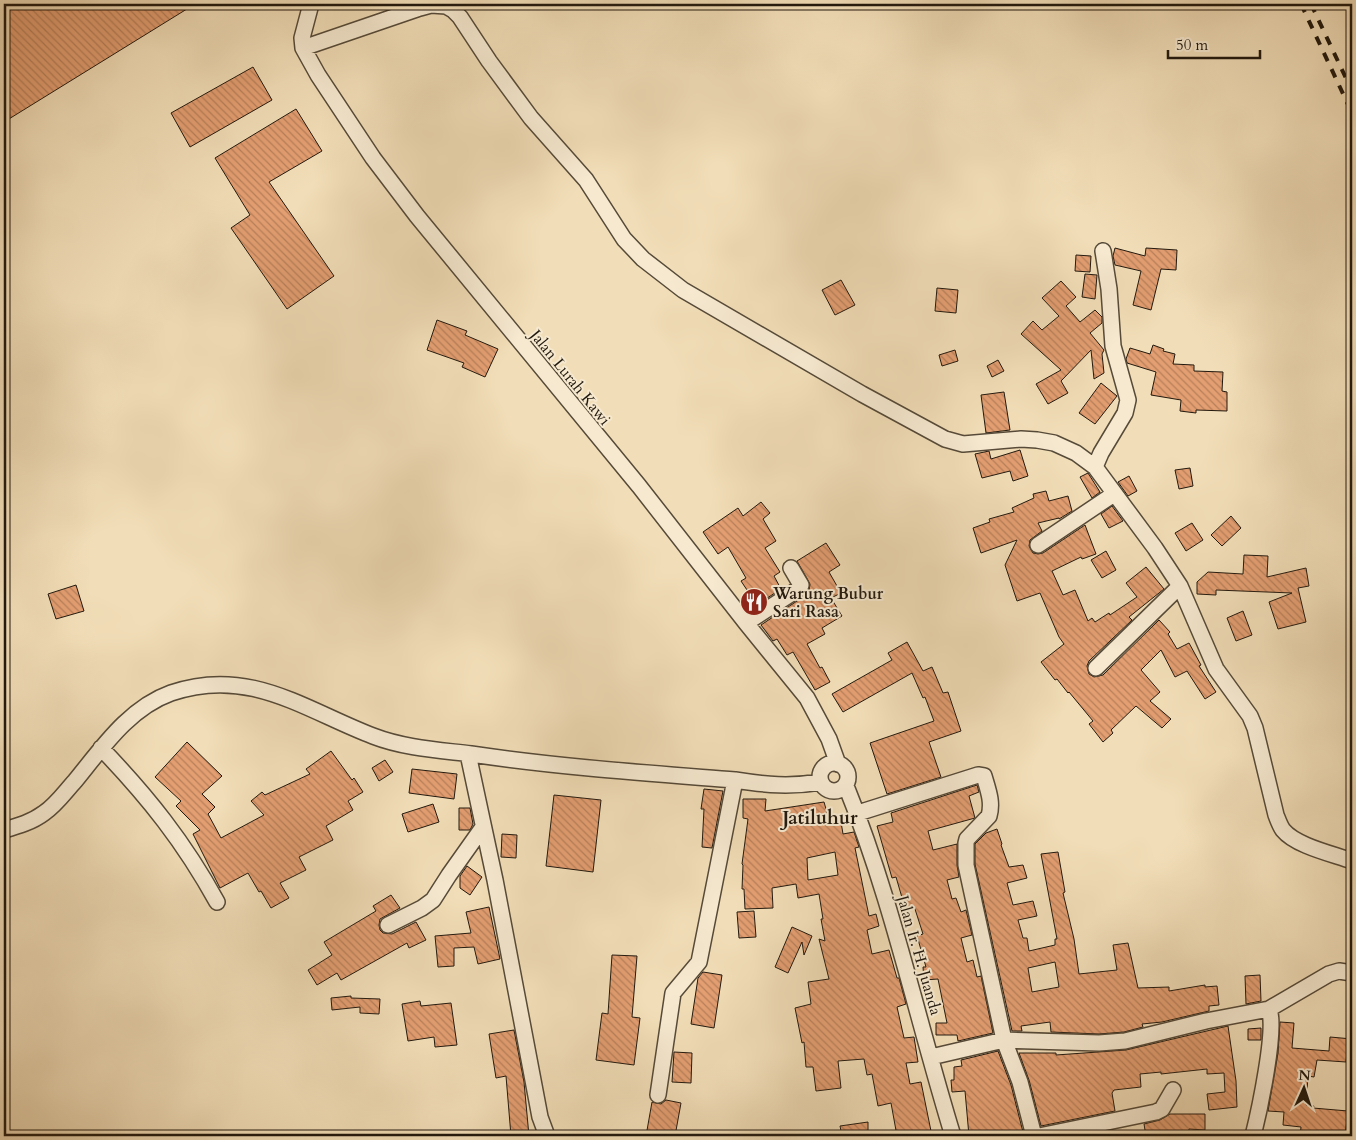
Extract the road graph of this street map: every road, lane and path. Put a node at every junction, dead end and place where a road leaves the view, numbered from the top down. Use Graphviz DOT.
graph roads {
  1 [pos="311,4"];
  2 [pos="303,48"];
  3 [pos="1103,251"];
  4 [pos="1095,467"];
  5 [pos="1114,494"];
  6 [pos="1038,545"];
  7 [pos="791,568"];
  8 [pos="1180,586"];
  9 [pos="746,623"];
  10 [pos="1096,668"];
  11 [pos="101,748"];
  12 [pos="468,754"];
  13 [pos="838,764"];
  14 [pos="735,780"];
  15 [pos="820,782"];
  16 [pos="846,786"];
  17 [pos="858,813"];
  18 [pos="483,827"];
  19 [pos="4,830"];
  20 [pos="1352,861"];
  21 [pos="216,902"];
  22 [pos="388,925"];
  23 [pos="1352,973"];
  24 [pos="1269,1009"];
  25 [pos="1004,1040"];
  26 [pos="931,1057"];
  27 [pos="1173,1090"];
  28 [pos="658,1095"];
  29 [pos="547,1136"];
  30 [pos="953,1136"];
  31 [pos="1034,1136"];
  32 [pos="1039,1136"];
  33 [pos="1253,1136"];
  1 -- 2 [label="street"];
  2 -- 4 [label="street"];
  2 -- 9 [label="street, Jalan Lurah Kawi"];
  3 -- 4 [label="street"];
  4 -- 5 [label="street"];
  5 -- 6 [label="street"];
  5 -- 8 [label="street"];
  7 -- 9 [label="street"];
  8 -- 10 [label="street"];
  8 -- 20 [label="street"];
  9 -- 13 [label="street, Jalan Lurah Kawi"];
  11 -- 12 [label="street"];
  11 -- 19 [label="street"];
  11 -- 21 [label="street"];
  12 -- 14 [label="street"];
  12 -- 18 [label="street"];
  13 -- 15 [label="street"];
  13 -- 16 [label="street"];
  14 -- 15 [label="street"];
  14 -- 28 [label="street"];
  15 -- 16 [label="street"];
  16 -- 17 [label="street, Jalan Ir. H. Juanda"];
  17 -- 25 [label="street"];
  17 -- 26 [label="street, Jalan Ir. H. Juanda"];
  18 -- 22 [label="street"];
  18 -- 29 [label="street"];
  23 -- 24 [label="street"];
  24 -- 25 [label="street"];
  24 -- 33 [label="street"];
  25 -- 26 [label="street"];
  25 -- 31 [label="street"];
  26 -- 30 [label="street, Jalan Ir. H. Juanda"];
  27 -- 32 [label="street"];
}
